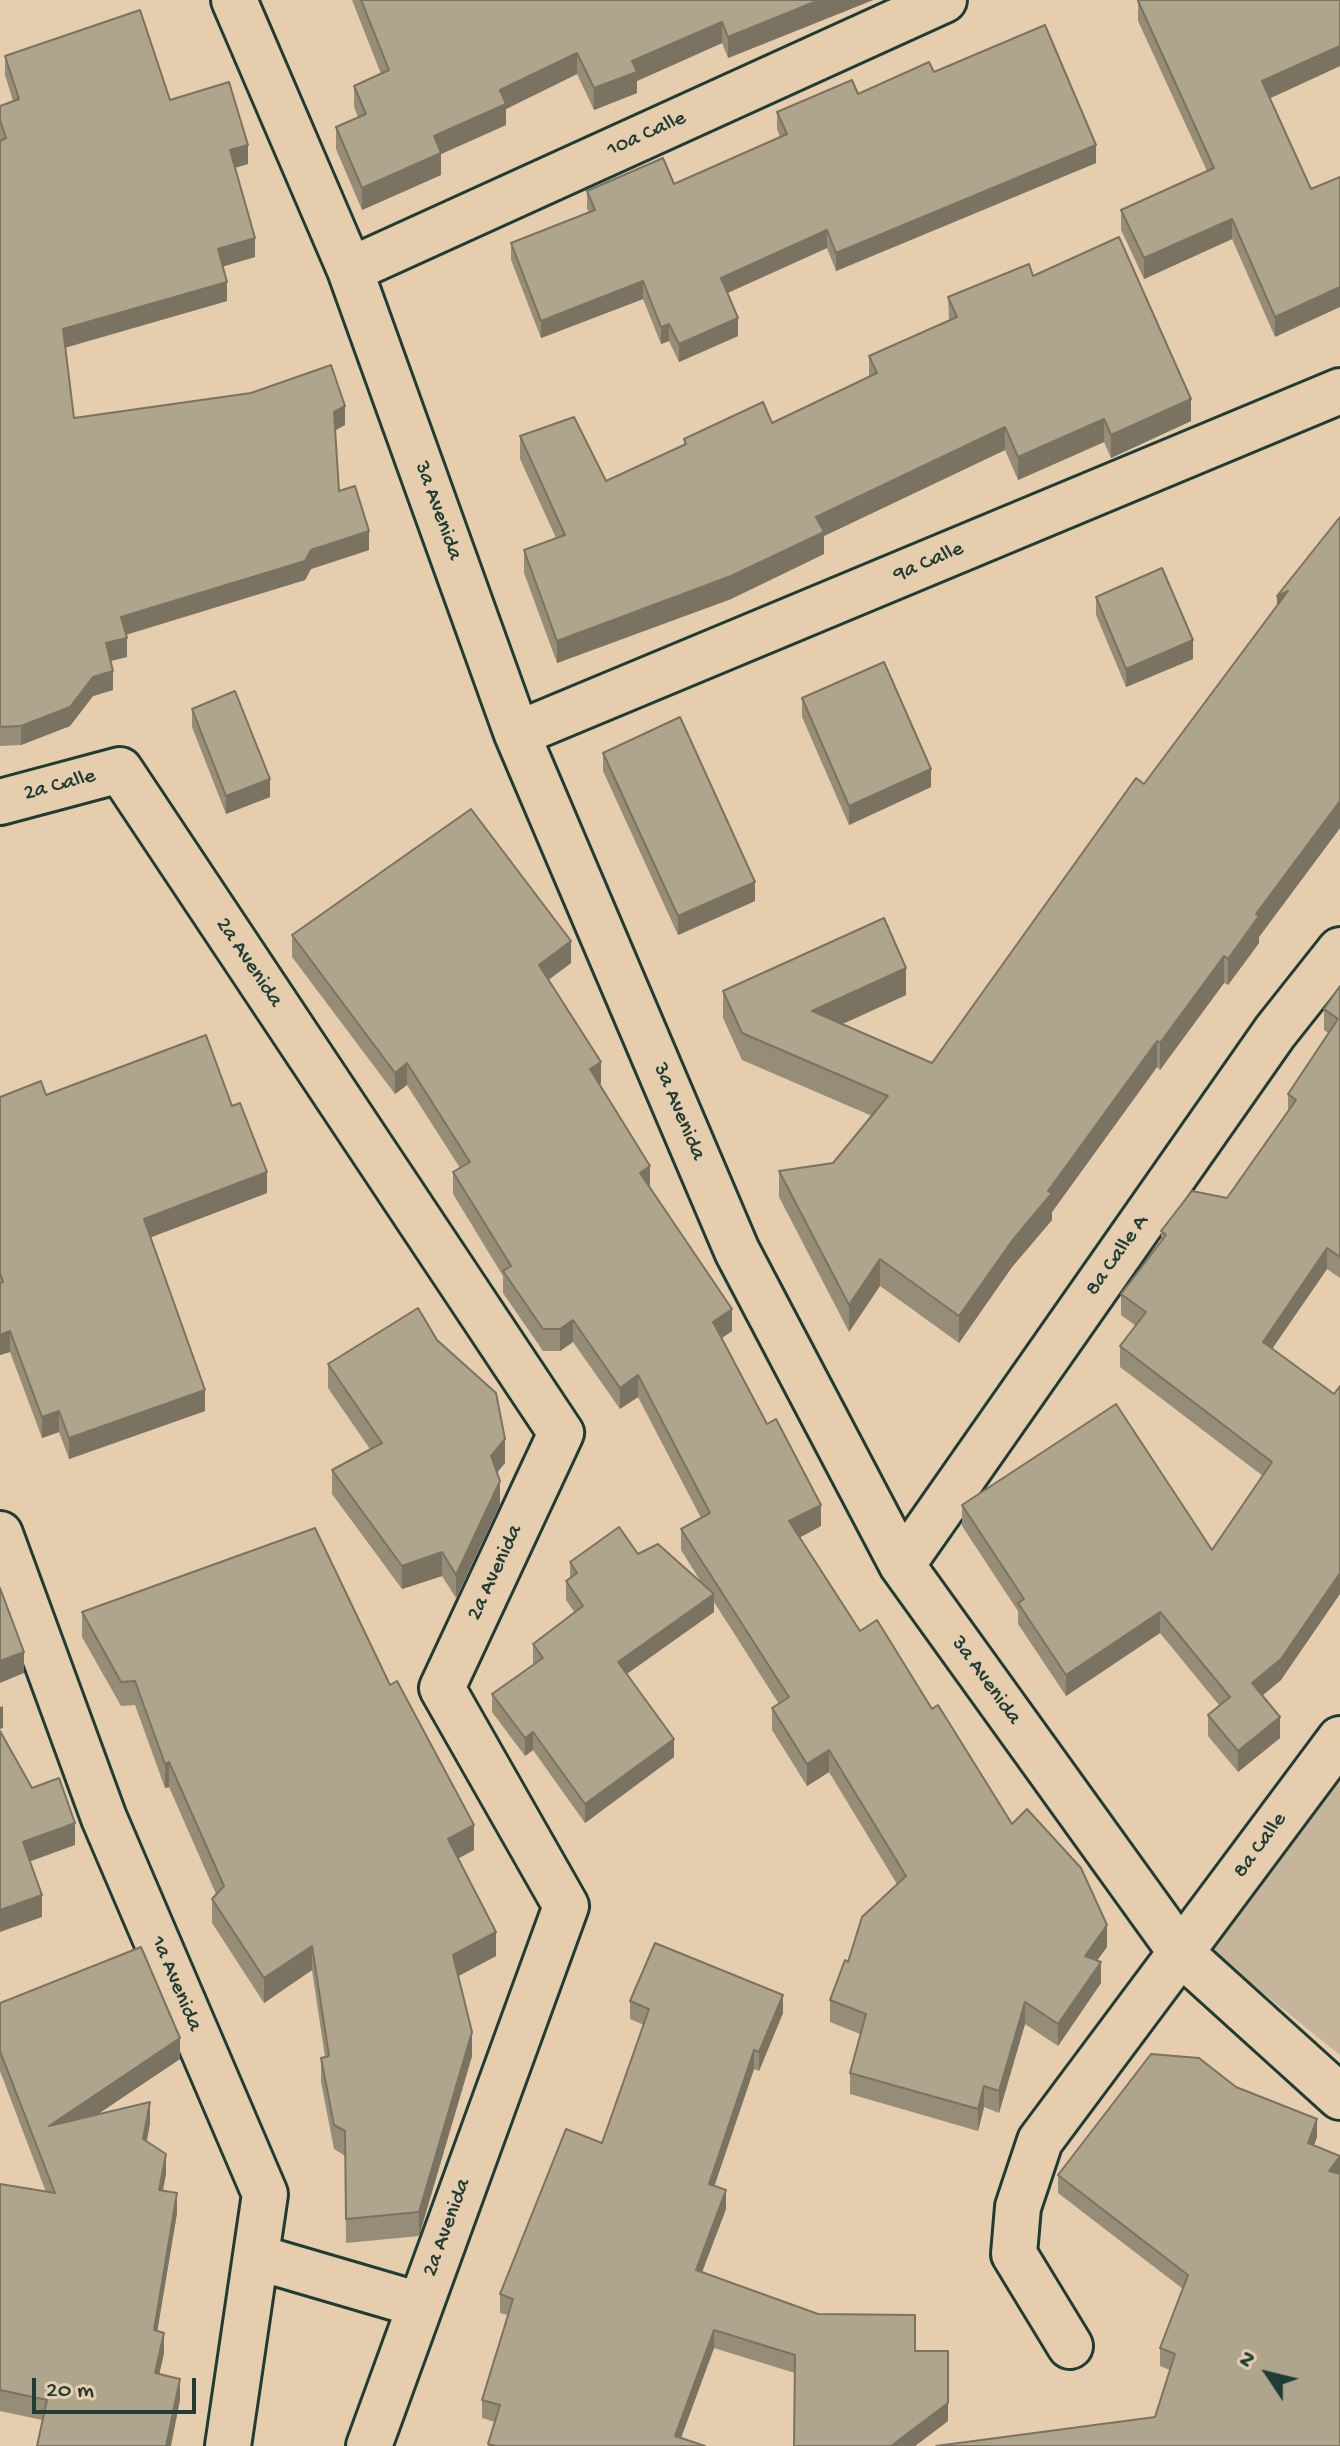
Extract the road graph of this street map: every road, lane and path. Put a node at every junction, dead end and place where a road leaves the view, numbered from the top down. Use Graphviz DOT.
graph roads {
  1 [pos="234,0"];
  2 [pos="944,0"];
  3 [pos="350,270"];
  4 [pos="1340,391"];
  5 [pos="517,734"];
  6 [pos="120,770"];
  7 [pos="0,802"];
  8 [pos="1340,950"];
  9 [pos="0,1534"];
  10 [pos="902,1565"];
  11 [pos="1340,1739"];
  12 [pos="1182,1954"];
  13 [pos="1340,2097"];
  14 [pos="256,2257"];
  15 [pos="420,2305"];
  16 [pos="1070,2346"];
  17 [pos="228,2446"];
  18 [pos="369,2446"];
  1 -- 3 [label="street, 3a Avenida"];
  2 -- 3 [label="street, 10a Calle"];
  3 -- 5 [label="street, 3a Avenida"];
  4 -- 5 [label="street, 9a Calle"];
  5 -- 10 [label="street, 3a Avenida"];
  6 -- 7 [label="street, 2a Calle"];
  6 -- 15 [label="street, 2a Avenida"];
  8 -- 10 [label="street, 8a Calle A"];
  9 -- 14 [label="street, 1a Avenida"];
  10 -- 12 [label="street, 3a Avenida"];
  11 -- 12 [label="street, 8a Calle"];
  12 -- 13 [label="street, 3a Avenida"];
  12 -- 16 [label="street, 8a Calle"];
  14 -- 15 [label="street"];
  14 -- 17 [label="street, 1a Avenida"];
  15 -- 18 [label="street, 2a Avenida"];
}
